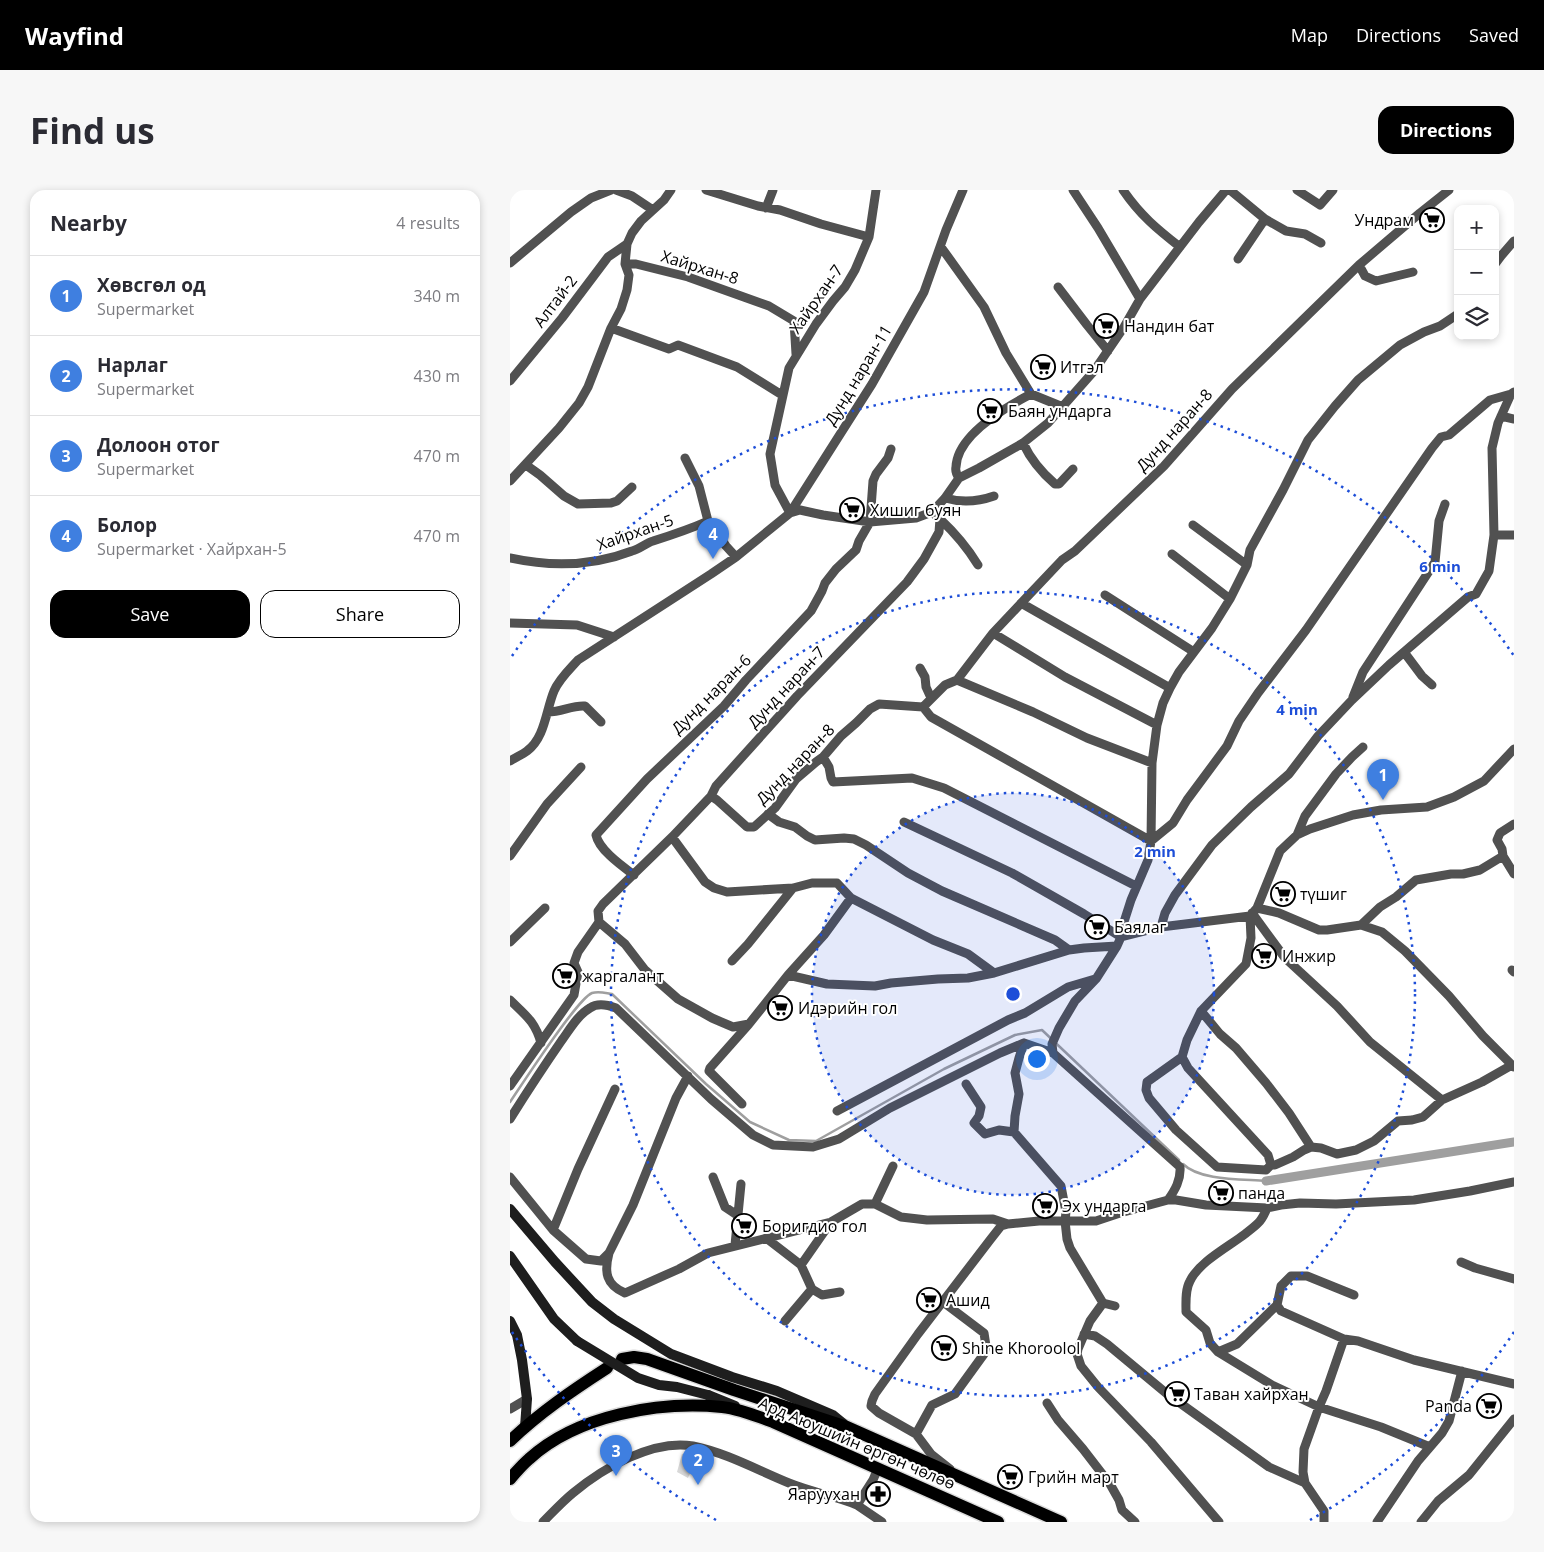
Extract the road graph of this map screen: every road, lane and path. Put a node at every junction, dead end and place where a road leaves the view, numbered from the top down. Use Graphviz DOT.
graph roads {
  1 [pos="612,190"];
  2 [pos="616,190"];
  3 [pos="671,190"];
  4 [pos="706,190"];
  5 [pos="773,190"];
  6 [pos="876,190"];
  7 [pos="962,190"];
  8 [pos="1073,190"];
  9 [pos="1123,190"];
  10 [pos="1226,190"];
  11 [pos="1230,190"];
  12 [pos="1297,190"];
  13 [pos="1333,190"];
  14 [pos="1449,190"];
  15 [pos="766,208"];
  16 [pos="653,210"];
  17 [pos="1264,219"];
  18 [pos="870,236"];
  19 [pos="1514,241"];
  20 [pos="1321,243"];
  21 [pos="627,244"];
  22 [pos="941,247"];
  23 [pos="1180,247"];
  24 [pos="1238,259"];
  25 [pos="1499,259"];
  26 [pos="510,263"];
  27 [pos="625,264"];
  28 [pos="1359,265"];
  29 [pos="1413,272"];
  30 [pos="1058,287"];
  31 [pos="1140,299"];
  32 [pos="1454,317"];
  33 [pos="611,328"];
  34 [pos="1108,351"];
  35 [pos="796,355"];
  36 [pos="510,381"];
  37 [pos="1513,393"];
  38 [pos="1031,394"];
  39 [pos="782,395"];
  40 [pos="1063,407"];
  41 [pos="1501,416"];
  42 [pos="1514,419"];
  43 [pos="1023,443"];
  44 [pos="891,449"];
  45 [pos="685,458"];
  46 [pos="526,465"];
  47 [pos="1073,469"];
  48 [pos="959,478"];
  49 [pos="510,481"];
  50 [pos="632,487"];
  51 [pos="994,496"];
  52 [pos="945,498"];
  53 [pos="1445,504"];
  54 [pos="932,512"];
  55 [pos="790,513"];
  56 [pos="940,519"];
  57 [pos="708,521"];
  58 [pos="870,522"];
  59 [pos="1193,526"];
  60 [pos="1494,535"];
  61 [pos="1514,535"];
  62 [pos="1172,554"];
  63 [pos="736,557"];
  64 [pos="510,558"];
  65 [pos="978,564"];
  66 [pos="1247,565"];
  67 [pos="1105,595"];
  68 [pos="1230,599"];
  69 [pos="1021,603"];
  70 [pos="510,623"];
  71 [pos="993,633"];
  72 [pos="614,637"];
  73 [pos="1194,652"];
  74 [pos="1404,652"];
  75 [pos="920,668"];
  76 [pos="957,680"];
  77 [pos="1432,686"];
  78 [pos="1170,688"];
  79 [pos="932,698"];
  80 [pos="1352,700"];
  81 [pos="923,707"];
  82 [pos="548,712"];
  83 [pos="601,722"];
  84 [pos="1157,725"];
  85 [pos="1363,747"];
  86 [pos="1512,755"];
  87 [pos="823,757"];
  88 [pos="510,760"];
  89 [pos="1152,763"];
  90 [pos="581,767"];
  91 [pos="711,796"];
  92 [pos="768,814"];
  93 [pos="904,822"];
  94 [pos="1514,824"];
  95 [pos="1297,836"];
  96 [pos="672,837"];
  97 [pos="1151,841"];
  98 [pos="510,856"];
  99 [pos="1503,856"];
  100 [pos="1514,874"];
  101 [pos="634,875"];
  102 [pos="1136,886"];
  103 [pos="793,888"];
  104 [pos="851,898"];
  105 [pos="545,908"];
  106 [pos="1253,912"];
  107 [pos="599,922"];
  108 [pos="1360,924"];
  109 [pos="1161,927"];
  110 [pos="1121,937"];
  111 [pos="510,942"];
  112 [pos="1117,946"];
  113 [pos="1069,950"];
  114 [pos="732,961"];
  115 [pos="994,973"];
  116 [pos="788,975"];
  117 [pos="1096,979"];
  118 [pos="510,1000"];
  119 [pos="1201,1011"];
  120 [pos="749,1024"];
  121 [pos="540,1042"];
  122 [pos="1024,1043"];
  123 [pos="1053,1048"];
  124 [pos="1182,1057"];
  125 [pos="1513,1066"];
  126 [pos="688,1076"];
  127 [pos="966,1084"];
  128 [pos="510,1086"];
  129 [pos="615,1089"];
  130 [pos="1442,1100"];
  131 [pos="742,1104"];
  132 [pos="836,1111"];
  133 [pos="510,1119"];
  134 [pos="1014,1132"];
  135 [pos="1311,1148"];
  136 [pos="893,1166"];
  137 [pos="1271,1166"];
  138 [pos="510,1177"];
  139 [pos="713,1177"];
  140 [pos="1514,1182"];
  141 [pos="741,1184"];
  142 [pos="1168,1200"];
  143 [pos="875,1204"];
  144 [pos="1266,1208"];
  145 [pos="510,1209"];
  146 [pos="737,1215"];
  147 [pos="1065,1221"];
  148 [pos="831,1222"];
  149 [pos="1008,1224"];
  150 [pos="553,1230"];
  151 [pos="766,1238"];
  152 [pos="736,1245"];
  153 [pos="609,1253"];
  154 [pos="510,1256"];
  155 [pos="1461,1262"];
  156 [pos="801,1265"];
  157 [pos="1514,1278"];
  158 [pos="812,1289"];
  159 [pos="840,1292"];
  160 [pos="1354,1296"];
  161 [pos="943,1302"];
  162 [pos="1103,1303"];
  163 [pos="1278,1305"];
  164 [pos="1115,1306"];
  165 [pos="510,1321"];
  166 [pos="785,1321"];
  167 [pos="1084,1334"];
  168 [pos="1344,1339"];
  169 [pos="1218,1352"];
  170 [pos="622,1358"];
  171 [pos="607,1368"];
  172 [pos="1462,1371"];
  173 [pos="1514,1384"];
  174 [pos="527,1399"];
  175 [pos="1047,1403"];
  176 [pos="1319,1408"];
  177 [pos="510,1409"];
  178 [pos="1514,1419"];
  179 [pos="774,1422"];
  180 [pos="846,1426"];
  181 [pos="525,1427"];
  182 [pos="916,1434"];
  183 [pos="510,1441"];
  184 [pos="1430,1448"];
  185 [pos="878,1468"];
  186 [pos="959,1477"];
  187 [pos="510,1479"];
  188 [pos="1305,1483"];
  189 [pos="857,1505"];
  190 [pos="543,1522"];
  191 [pos="882,1522"];
  192 [pos="998,1522"];
  193 [pos="1061,1522"];
  194 [pos="1135,1522"];
  195 [pos="1219,1522"];
  196 [pos="1324,1522"];
  197 [pos="1377,1522"];
  198 [pos="1421,1522"];
  1 -- 26 [label="street"];
  2 -- 16 [label="street"];
  3 -- 16 [label="street"];
  4 -- 15 [label="street"];
  5 -- 15 [label="street"];
  6 -- 18 [label="street, Хайрхан-7"];
  7 -- 22 [label="street, Дунд наран-11"];
  8 -- 31 [label="street"];
  9 -- 23 [label="street"];
  10 -- 23 [label="street"];
  11 -- 17 [label="street"];
  12 -- 13 [label="street"];
  14 -- 28 [label="street, Дунд наран-8"];
  15 -- 18 [label="street"];
  16 -- 21 [label="street"];
  17 -- 20 [label="street"];
  17 -- 24 [label="street"];
  18 -- 35 [label="street, Хайрхан-7"];
  19 -- 25 [label="street"];
  21 -- 27 [label="street"];
  21 -- 36 [label="street, Алтай-2"];
  22 -- 38 [label="street"];
  22 -- 55 [label="street, Дунд наран-11"];
  23 -- 31 [label="street"];
  27 -- 33 [label="street"];
  27 -- 35 [label="street, Хайрхан-8"];
  28 -- 29 [label="street"];
  28 -- 69 [label="street, Дунд наран-8"];
  30 -- 34 [label="street"];
  31 -- 34 [label="street"];
  32 -- 66 [label="street"];
  33 -- 39 [label="street"];
  33 -- 46 [label="street"];
  34 -- 40 [label="street"];
  35 -- 39 [label="street, Хайрхан-7"];
  37 -- 41 [label="street"];
  37 -- 97 [label="street"];
  38 -- 40 [label="street"];
  38 -- 48 [label="street"];
  39 -- 55 [label="street, Хайрхан-7"];
  40 -- 43 [label="street"];
  41 -- 42 [label="street"];
  41 -- 60 [label="street"];
  43 -- 47 [label="street"];
  43 -- 48 [label="street"];
  44 -- 58 [label="street"];
  45 -- 57 [label="street"];
  46 -- 49 [label="street"];
  46 -- 50 [label="street"];
  48 -- 52 [label="street"];
  51 -- 52 [label="street"];
  52 -- 54 [label="street"];
  53 -- 80 [label="street"];
  54 -- 56 [label="street"];
  54 -- 58 [label="street"];
  55 -- 58 [label="street"];
  55 -- 63 [label="street"];
  56 -- 65 [label="street"];
  56 -- 91 [label="street, Дунд наран-7"];
  57 -- 63 [label="street"];
  57 -- 64 [label="street, Хайрхан-5"];
  58 -- 101 [label="street, Дунд наран-6"];
  59 -- 66 [label="street"];
  60 -- 61 [label="street"];
  60 -- 74 [label="street"];
  62 -- 68 [label="street"];
  63 -- 72 [label="street"];
  66 -- 68 [label="street"];
  67 -- 73 [label="street"];
  68 -- 73 [label="street"];
  69 -- 71 [label="street, Дунд наран-8"];
  69 -- 78 [label="street"];
  70 -- 72 [label="street"];
  71 -- 76 [label="street, Дунд наран-8"];
  71 -- 84 [label="street"];
  72 -- 82 [label="street"];
  73 -- 78 [label="street"];
  74 -- 77 [label="street"];
  74 -- 80 [label="street"];
  75 -- 79 [label="street"];
  76 -- 79 [label="street, Дунд наран-8"];
  76 -- 89 [label="street"];
  78 -- 84 [label="street"];
  79 -- 81 [label="street, Дунд наран-8"];
  80 -- 109 [label="street"];
  81 -- 87 [label="street, Дунд наран-8"];
  81 -- 97 [label="street"];
  82 -- 83 [label="street"];
  82 -- 88 [label="street"];
  84 -- 89 [label="street"];
  85 -- 95 [label="street"];
  86 -- 95 [label="street"];
  87 -- 92 [label="street, Дунд наран-8"];
  87 -- 102 [label="street"];
  89 -- 97 [label="street"];
  90 -- 98 [label="street"];
  91 -- 92 [label="street, Дунд наран-8"];
  91 -- 96 [label="street, Дунд наран-7"];
  92 -- 113 [label="street"];
  93 -- 110 [label="street"];
  94 -- 99 [label="street"];
  95 -- 106 [label="street"];
  96 -- 101 [label="street, Дунд наран-7"];
  96 -- 103 [label="street"];
  97 -- 102 [label="street"];
  99 -- 100 [label="street"];
  99 -- 108 [label="street"];
  101 -- 107 [label="street, Дунд наран-7"];
  102 -- 110 [label="street"];
  103 -- 104 [label="street"];
  103 -- 114 [label="street"];
  104 -- 115 [label="street"];
  104 -- 116 [label="street"];
  105 -- 111 [label="street"];
  106 -- 108 [label="street"];
  106 -- 109 [label="street"];
  106 -- 119 [label="street"];
  106 -- 130 [label="street"];
  107 -- 120 [label="street"];
  107 -- 121 [label="street, Дунд наран-7"];
  108 -- 125 [label="street"];
  109 -- 110 [label="street"];
  110 -- 112 [label="street"];
  112 -- 113 [label="street"];
  112 -- 117 [label="street"];
  113 -- 115 [label="street"];
  115 -- 116 [label="street"];
  116 -- 120 [label="street"];
  117 -- 123 [label="street"];
  117 -- 132 [label="street"];
  118 -- 121 [label="street"];
  119 -- 124 [label="street"];
  119 -- 135 [label="street"];
  120 -- 131 [label="street"];
  121 -- 128 [label="street"];
  122 -- 123 [label="street"];
  122 -- 126 [label="street"];
  122 -- 134 [label="street"];
  123 -- 142 [label="street"];
  124 -- 137 [label="street"];
  124 -- 137 [label="street"];
  125 -- 130 [label="street"];
  126 -- 133 [label="street"];
  126 -- 153 [label="street"];
  127 -- 134 [label="street"];
  129 -- 150 [label="street"];
  130 -- 135 [label="street"];
  134 -- 147 [label="street"];
  135 -- 137 [label="street"];
  136 -- 143 [label="street"];
  138 -- 150 [label="street"];
  139 -- 146 [label="street"];
  140 -- 144 [label="street"];
  141 -- 146 [label="street"];
  142 -- 144 [label="street"];
  142 -- 147 [label="street"];
  143 -- 148 [label="street"];
  143 -- 149 [label="street"];
  144 -- 169 [label="street"];
  145 -- 180 [label="main road"];
  146 -- 152 [label="street"];
  147 -- 149 [label="street"];
  147 -- 162 [label="street"];
  148 -- 151 [label="street"];
  148 -- 156 [label="street"];
  149 -- 161 [label="street"];
  150 -- 153 [label="street"];
  151 -- 152 [label="street"];
  151 -- 156 [label="street"];
  152 -- 153 [label="street"];
  154 -- 179 [label="main road, bridge"];
  155 -- 157 [label="street"];
  156 -- 158 [label="street"];
  158 -- 159 [label="street"];
  158 -- 166 [label="street"];
  160 -- 163 [label="street"];
  161 -- 182 [label="street"];
  161 -- 182 [label="street"];
  162 -- 164 [label="street"];
  162 -- 167 [label="street"];
  163 -- 168 [label="street"];
  163 -- 169 [label="street"];
  165 -- 174 [label="main road"];
  167 -- 188 [label="street"];
  167 -- 195 [label="street"];
  168 -- 172 [label="street"];
  168 -- 176 [label="street"];
  169 -- 176 [label="street"];
  170 -- 180 [label="main road, Ард Аюушийн өргөн чөлөө"];
  171 -- 181 [label="main road"];
  172 -- 173 [label="street"];
  172 -- 184 [label="street"];
  174 -- 177 [label="street"];
  174 -- 181 [label="main road"];
  175 -- 194 [label="street"];
  176 -- 184 [label="street"];
  176 -- 188 [label="street"];
  178 -- 198 [label="street"];
  179 -- 185 [label="main road, Ард Аюушийн өргөн чөлөө"];
  179 -- 187 [label="main road, Ард Аюушийн өргөн чөлөө"];
  180 -- 186 [label="main road, Ард Аюушийн өргөн чөлөө"];
  181 -- 183 [label="main road"];
  182 -- 186 [label="street"];
  184 -- 197 [label="street"];
  185 -- 189 [label="street"];
  185 -- 192 [label="main road, Ард Аюушийн өргөн чөлөө"];
  186 -- 193 [label="main road, Ард Аюушийн өргөн чөлөө"];
  188 -- 196 [label="street"];
  189 -- 190 [label="street"];
  189 -- 191 [label="street"];
}
